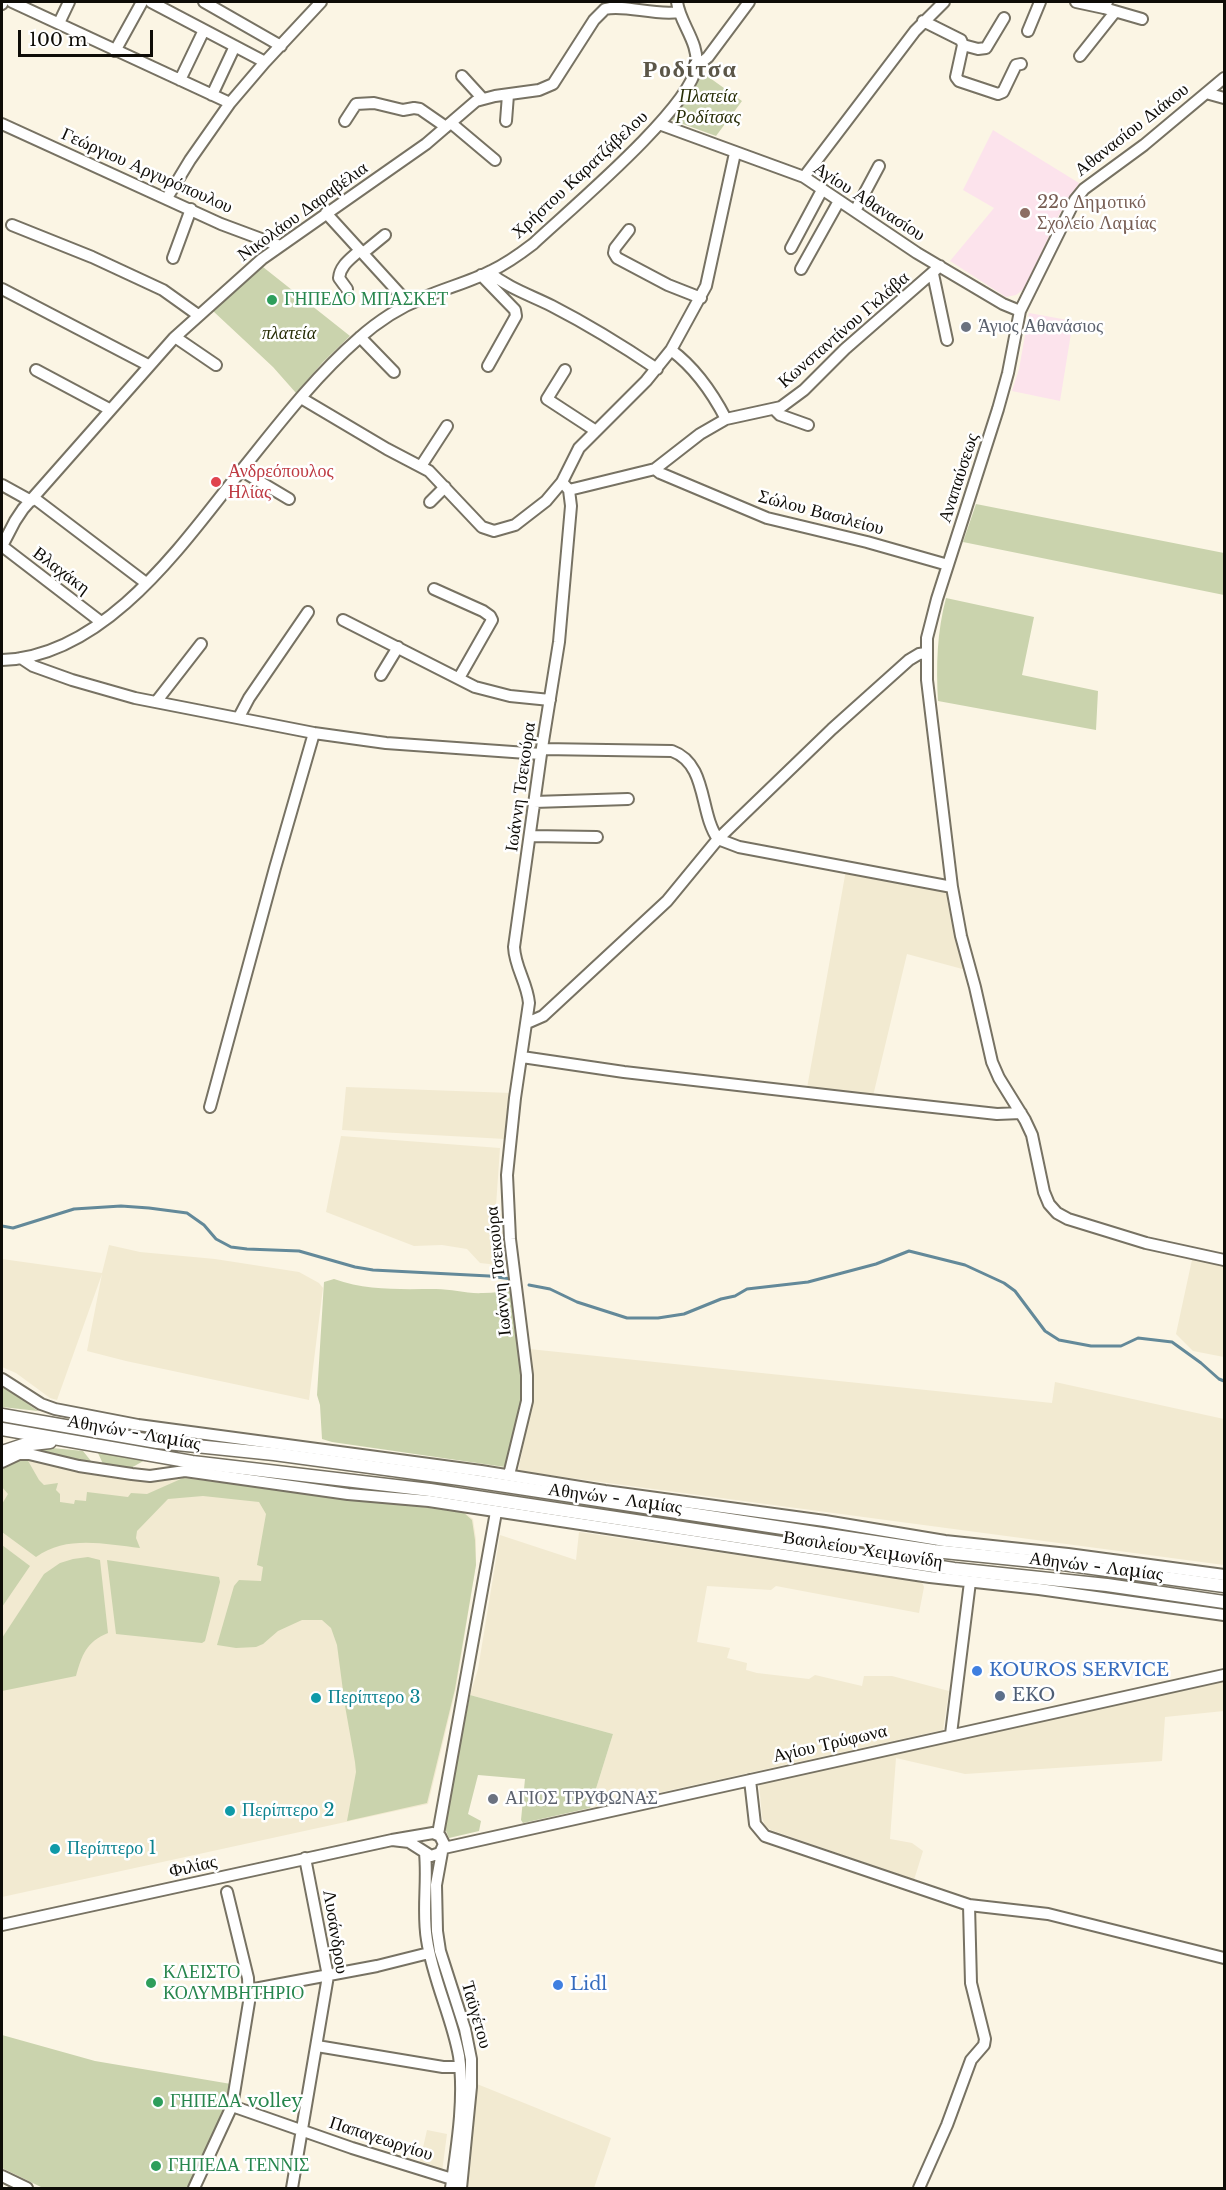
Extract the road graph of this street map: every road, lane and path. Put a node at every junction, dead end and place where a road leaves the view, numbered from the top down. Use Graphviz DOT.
graph roads {
  1 [pos="12,2"];
  2 [pos="69,2"];
  3 [pos="142,2"];
  4 [pos="151,2"];
  5 [pos="204,2"];
  6 [pos="321,2"];
  7 [pos="749,2"];
  8 [pos="944,2"];
  9 [pos="1040,2"];
  10 [pos="1076,2"];
  11 [pos="1106,4"];
  12 [pos="603,5"];
  13 [pos="678,7"];
  14 [pos="1115,12"];
  15 [pos="1004,18"];
  16 [pos="1142,20"];
  17 [pos="923,21"];
  18 [pos="59,22"];
  19 [pos="204,30"];
  20 [pos="1028,31"];
  21 [pos="963,45"];
  22 [pos="235,46"];
  23 [pos="281,46"];
  24 [pos="116,51"];
  25 [pos="1080,56"];
  26 [pos="265,62"];
  27 [pos="1021,64"];
  28 [pos="696,67"];
  29 [pos="462,76"];
  30 [pos="1224,78"];
  31 [pos="180,80"];
  32 [pos="1206,93"];
  33 [pos="508,94"];
  34 [pos="212,95"];
  35 [pos="1224,98"];
  36 [pos="483,99"];
  37 [pos="230,103"];
  38 [pos="345,121"];
  39 [pos="506,121"];
  40 [pos="2,124"];
  41 [pos="659,124"];
  42 [pos="448,125"];
  43 [pos="735,153"];
  44 [pos="495,159"];
  45 [pos="879,166"];
  46 [pos="804,177"];
  47 [pos="822,190"];
  48 [pos="168,198"];
  49 [pos="839,201"];
  50 [pos="191,209"];
  51 [pos="855,211"];
  52 [pos="326,213"];
  53 [pos="12,225"];
  54 [pos="629,230"];
  55 [pos="385,235"];
  56 [pos="280,246"];
  57 [pos="791,248"];
  58 [pos="362,252"];
  59 [pos="174,258"];
  60 [pos="801,269"];
  61 [pos="937,270"];
  62 [pos="485,274"];
  63 [pos="2,289"];
  64 [pos="347,289"];
  65 [pos="701,298"];
  66 [pos="409,304"];
  67 [pos="1020,311"];
  68 [pos="198,315"];
  69 [pos="175,336"];
  70 [pos="360,337"];
  71 [pos="947,340"];
  72 [pos="671,350"];
  73 [pos="148,365"];
  74 [pos="216,365"];
  75 [pos="488,366"];
  76 [pos="657,369"];
  77 [pos="36,370"];
  78 [pos="565,370"];
  79 [pos="394,372"];
  80 [pos="301,398"];
  81 [pos="109,410"];
  82 [pos="775,410"];
  83 [pos="726,419"];
  84 [pos="808,425"];
  85 [pos="447,426"];
  86 [pos="596,431"];
  87 [pos="421,466"];
  88 [pos="655,469"];
  89 [pos="242,471"];
  90 [pos="2,485"];
  91 [pos="566,486"];
  92 [pos="446,487"];
  93 [pos="32,499"];
  94 [pos="289,499"];
  95 [pos="430,502"];
  96 [pos="2,546"];
  97 [pos="948,565"];
  98 [pos="146,583"];
  99 [pos="434,589"];
  100 [pos="308,612"];
  101 [pos="343,621"];
  102 [pos="101,622"];
  103 [pos="201,644"];
  104 [pos="398,647"];
  105 [pos="926,653"];
  106 [pos="21,658"];
  107 [pos="2,660"];
  108 [pos="381,675"];
  109 [pos="459,678"];
  110 [pos="550,700"];
  111 [pos="156,702"];
  112 [pos="239,717"];
  113 [pos="314,733"];
  114 [pos="541,751"];
  115 [pos="628,798"];
  116 [pos="534,802"];
  117 [pos="531,836"];
  118 [pos="597,837"];
  119 [pos="717,839"];
  120 [pos="952,886"];
  121 [pos="527,1023"];
  122 [pos="522,1057"];
  123 [pos="210,1107"];
  124 [pos="1021,1113"];
  125 [pos="1224,1260"];
  126 [pos="2,1379"];
  127 [pos="2,1415"];
  128 [pos="2,1430"];
  129 [pos="68,1440"];
  130 [pos="2,1452"];
  131 [pos="2,1462"];
  132 [pos="509,1475"];
  133 [pos="496,1512"];
  134 [pos="1224,1575"];
  135 [pos="970,1582"];
  136 [pos="1224,1586"];
  137 [pos="1224,1602"];
  138 [pos="1224,1615"];
  139 [pos="1224,1675"];
  140 [pos="951,1734"];
  141 [pos="750,1780"];
  142 [pos="432,1835"];
  143 [pos="392,1840"];
  144 [pos="443,1850"];
  145 [pos="424,1851"];
  146 [pos="305,1858"];
  147 [pos="227,1893"];
  148 [pos="969,1905"];
  149 [pos="2,1925"];
  150 [pos="429,1953"];
  151 [pos="1224,1959"];
  152 [pos="328,1976"];
  153 [pos="249,1990"];
  154 [pos="317,2046"];
  155 [pos="460,2067"];
  156 [pos="232,2106"];
  157 [pos="303,2130"];
  158 [pos="2,2176"];
  159 [pos="451,2184"];
  160 [pos="27,2188"];
  161 [pos="194,2188"];
  162 [pos="292,2188"];
  163 [pos="462,2188"];
  164 [pos="919,2188"];
  1 -- 18 [label="street"];
  2 -- 18 [label="street"];
  3 -- 24 [label="street"];
  4 -- 19 [label="street"];
  5 -- 23 [label="street"];
  6 -- 23 [label="street"];
  7 -- 28 [label="street"];
  8 -- 17 [label="street"];
  9 -- 20 [label="street"];
  10 -- 11 [label="street"];
  11 -- 14 [label="street"];
  12 -- 13 [label="street, Νικολάου Δαραβέλια"];
  12 -- 33 [label="street, Νικολάου Δαραβέλια"];
  13 -- 28 [label="street"];
  14 -- 16 [label="street"];
  14 -- 25 [label="street"];
  15 -- 21 [label="street"];
  17 -- 21 [label="street"];
  17 -- 46 [label="street"];
  18 -- 24 [label="street"];
  19 -- 22 [label="street"];
  19 -- 31 [label="street"];
  21 -- 27 [label="street"];
  22 -- 26 [label="street"];
  22 -- 34 [label="street"];
  23 -- 26 [label="street"];
  24 -- 31 [label="street"];
  26 -- 37 [label="street"];
  28 -- 41 [label="street, Χρήστου Καρατζάβελου"];
  29 -- 36 [label="street"];
  30 -- 32 [label="street, Αθανασίου Διάκου"];
  31 -- 34 [label="street"];
  32 -- 35 [label="street"];
  32 -- 67 [label="street, Αθανασίου Διάκου"];
  33 -- 36 [label="street, Νικολάου Δαραβέλια"];
  33 -- 39 [label="street"];
  34 -- 37 [label="street"];
  36 -- 42 [label="street, Νικολάου Δαραβέλια"];
  37 -- 48 [label="street"];
  38 -- 42 [label="street"];
  40 -- 48 [label="street, Γεώργιου Αργυρόπουλου"];
  41 -- 43 [label="street, Αγίου Αθανασίου"];
  41 -- 62 [label="street, Χρήστου Καρατζάβελου"];
  42 -- 44 [label="street"];
  42 -- 52 [label="street, Νικολάου Δαραβέλια"];
  43 -- 46 [label="street, Αγίου Αθανασίου"];
  43 -- 65 [label="street"];
  45 -- 51 [label="street"];
  46 -- 47 [label="street, Αγίου Αθανασίου"];
  47 -- 49 [label="street, Αγίου Αθανασίου"];
  47 -- 57 [label="street"];
  48 -- 50 [label="street, Γεώργιου Αργυρόπουλου"];
  49 -- 51 [label="street, Αγίου Αθανασίου"];
  49 -- 60 [label="street"];
  50 -- 56 [label="street, Γεώργιου Αργυρόπουλου"];
  50 -- 59 [label="street"];
  51 -- 61 [label="street, Αγίου Αθανασίου"];
  52 -- 56 [label="street, Νικολάου Δαραβέλια"];
  52 -- 58 [label="street"];
  53 -- 68 [label="street"];
  54 -- 65 [label="street"];
  55 -- 58 [label="street"];
  56 -- 68 [label="street, Νικολάου Δαραβέλια"];
  58 -- 64 [label="street"];
  58 -- 66 [label="street"];
  61 -- 67 [label="street, Αγίου Αθανασίου"];
  61 -- 71 [label="street"];
  61 -- 82 [label="street, Κωνσταντίνου Γκλάβα"];
  62 -- 66 [label="street, Χρήστου Καρατζάβελου"];
  62 -- 75 [label="street"];
  62 -- 76 [label="street"];
  63 -- 73 [label="street"];
  65 -- 72 [label="street"];
  66 -- 70 [label="street, Χρήστου Καρατζάβελου"];
  67 -- 97 [label="street, Αναπαύσεως"];
  68 -- 69 [label="street, Νικολάου Δαραβέλια"];
  69 -- 73 [label="street, Νικολάου Δαραβέλια"];
  69 -- 74 [label="street"];
  70 -- 79 [label="street"];
  70 -- 80 [label="street, Χρήστου Καρατζάβελου"];
  72 -- 76 [label="street"];
  72 -- 83 [label="street"];
  73 -- 81 [label="street, Νικολάου Δαραβέλια"];
  76 -- 86 [label="street"];
  77 -- 81 [label="street"];
  78 -- 86 [label="street"];
  80 -- 87 [label="street"];
  80 -- 89 [label="street, Χρήστου Καρατζάβελου"];
  81 -- 93 [label="street, Νικολάου Δαραβέλια"];
  82 -- 83 [label="street, Κωνσταντίνου Γκλάβα"];
  82 -- 84 [label="street"];
  83 -- 88 [label="street, Κωνσταντίνου Γκλάβα"];
  85 -- 87 [label="street"];
  86 -- 91 [label="street"];
  87 -- 92 [label="street"];
  88 -- 91 [label="street, Κωνσταντίνου Γκλάβα"];
  88 -- 97 [label="street, Σώλου Βασιλείου"];
  89 -- 94 [label="street"];
  89 -- 98 [label="street, Χρήστου Καρατζάβελου"];
  90 -- 93 [label="street"];
  91 -- 92 [label="street"];
  91 -- 110 [label="street, Ιωάννη Τσεκούρα"];
  92 -- 95 [label="street"];
  93 -- 96 [label="street, Νικολάου Δαραβέλια"];
  93 -- 98 [label="street"];
  96 -- 102 [label="street, Βλαχάκη"];
  97 -- 105 [label="street, Αναπαύσεως"];
  98 -- 102 [label="street, Χρήστου Καρατζάβελου"];
  99 -- 109 [label="street"];
  100 -- 112 [label="street"];
  101 -- 104 [label="street"];
  102 -- 106 [label="street, Χρήστου Καρατζάβελου"];
  103 -- 111 [label="street"];
  104 -- 108 [label="street"];
  104 -- 109 [label="street"];
  105 -- 119 [label="street"];
  105 -- 120 [label="street, Αναπαύσεως"];
  106 -- 107 [label="street, Χρήστου Καρατζάβελου"];
  106 -- 111 [label="street"];
  109 -- 110 [label="street"];
  110 -- 114 [label="street, Ιωάννη Τσεκούρα"];
  111 -- 112 [label="street"];
  112 -- 113 [label="street"];
  113 -- 114 [label="street"];
  113 -- 123 [label="street"];
  114 -- 116 [label="street, Ιωάννη Τσεκούρα"];
  114 -- 119 [label="street"];
  115 -- 116 [label="street"];
  116 -- 117 [label="street, Ιωάννη Τσεκούρα"];
  117 -- 118 [label="street"];
  117 -- 121 [label="street, Ιωάννη Τσεκούρα"];
  119 -- 120 [label="street"];
  119 -- 121 [label="street"];
  120 -- 124 [label="street, Αναπαύσεως"];
  121 -- 122 [label="street, Ιωάννη Τσεκούρα"];
  122 -- 124 [label="street"];
  122 -- 132 [label="street, Ιωάννη Τσεκούρα"];
  124 -- 125 [label="street, Αναπαύσεως"];
  126 -- 132 [label="street"];
  127 -- 136 [label="main road, Αθηνών - Λαμίας"];
  128 -- 129 [label="main road, Αθηνών - Λαμίας"];
  129 -- 130 [label="main road"];
  129 -- 137 [label="main road, Αθηνών - Λαμίας"];
  131 -- 133 [label="street, Βασιλείου Χειμωνίδη"];
  132 -- 134 [label="street"];
  133 -- 135 [label="street, Βασιλείου Χειμωνίδη"];
  133 -- 142 [label="street"];
  135 -- 138 [label="street, Βασιλείου Χειμωνίδη"];
  135 -- 140 [label="street"];
  139 -- 140 [label="street, Αγίου Τρύφωνα"];
  140 -- 141 [label="street, Αγίου Τρύφωνα"];
  141 -- 144 [label="street, Αγίου Τρύφωνα"];
  141 -- 148 [label="street"];
  142 -- 143 [label="street, Φιλίας"];
  142 -- 144 [label="street"];
  142 -- 145 [label="street"];
  143 -- 145 [label="street, Φιλίας"];
  143 -- 146 [label="street, Φιλίας"];
  144 -- 145 [label="street"];
  144 -- 163 [label="street, Ταϋγέτου"];
  145 -- 150 [label="street, Ταϋγέτου"];
  146 -- 149 [label="street, Φιλίας"];
  146 -- 152 [label="street, Λυσάνδρου"];
  147 -- 153 [label="street"];
  148 -- 151 [label="street"];
  148 -- 164 [label="street"];
  150 -- 152 [label="street"];
  150 -- 155 [label="street, Ταϋγέτου"];
  152 -- 153 [label="street"];
  152 -- 154 [label="street, Λυσάνδρου"];
  153 -- 156 [label="street"];
  154 -- 155 [label="street"];
  154 -- 157 [label="street, Λυσάνδρου"];
  155 -- 159 [label="street, Ταϋγέτου"];
  156 -- 157 [label="street, Παπαγεωργίου"];
  156 -- 161 [label="street"];
  157 -- 159 [label="street, Παπαγεωργίου"];
  157 -- 162 [label="street, Λυσάνδρου"];
  158 -- 160 [label="street"];
}
